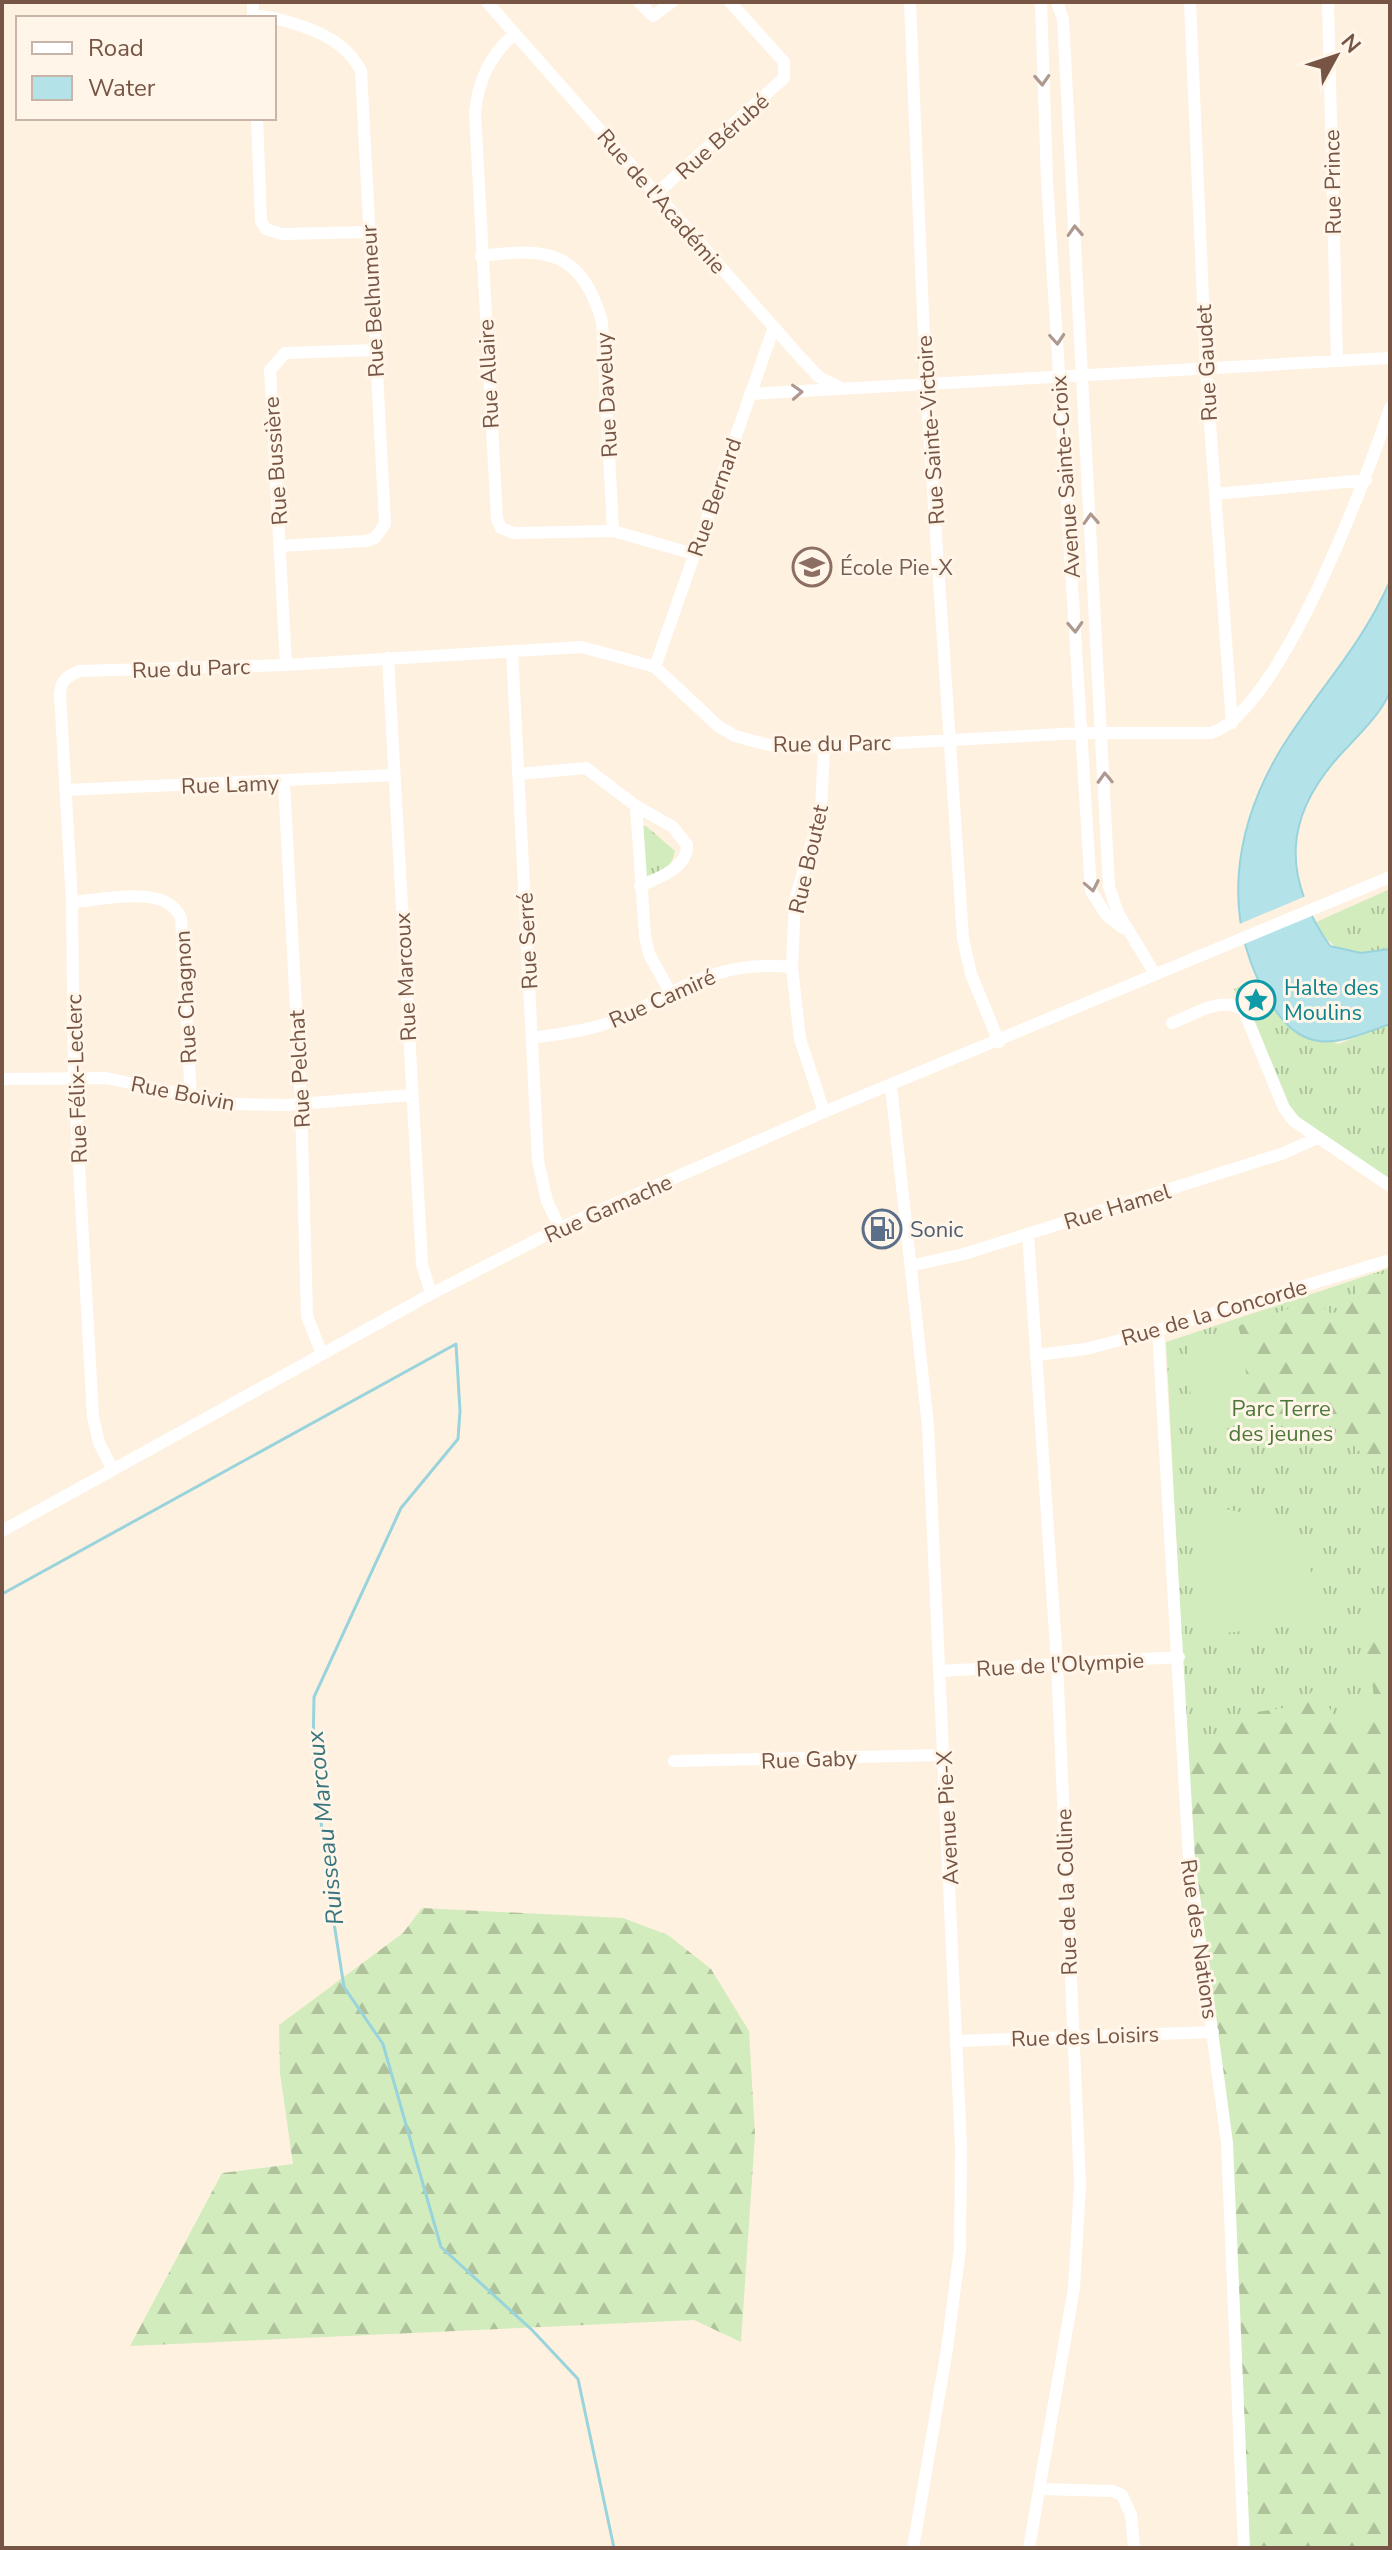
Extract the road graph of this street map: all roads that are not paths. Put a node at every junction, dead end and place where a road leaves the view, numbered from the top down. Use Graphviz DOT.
graph roads {
  1 [pos="487,2"];
  2 [pos="639,2"];
  3 [pos="672,2"];
  4 [pos="730,2"];
  5 [pos="910,2"];
  6 [pos="1041,2"];
  7 [pos="1057,2"];
  8 [pos="1190,2"];
  9 [pos="1328,2"];
  10 [pos="276,19"];
  11 [pos="514,34"];
  12 [pos="257,120"];
  13 [pos="1072,178"];
  14 [pos="1047,180"];
  15 [pos="656,194"];
  16 [pos="368,232"];
  17 [pos="481,256"];
  18 [pos="774,327"];
  19 [pos="375,350"];
  20 [pos="1390,358"];
  21 [pos="1337,361"];
  22 [pos="1206,369"];
  23 [pos="1083,376"];
  24 [pos="1060,377"];
  25 [pos="926,385"];
  26 [pos="844,389"];
  27 [pos="750,394"];
  28 [pos="1390,408"];
  29 [pos="1366,480"];
  30 [pos="1215,494"];
  31 [pos="613,531"];
  32 [pos="280,546"];
  33 [pos="694,554"];
  34 [pos="512,651"];
  35 [pos="388,658"];
  36 [pos="286,665"];
  37 [pos="655,667"];
  38 [pos="61,683"];
  39 [pos="1232,723"];
  40 [pos="1081,733"];
  41 [pos="1103,733"];
  42 [pos="952,738"];
  43 [pos="824,747"];
  44 [pos="518,774"];
  45 [pos="394,775"];
  46 [pos="284,782"];
  47 [pos="66,790"];
  48 [pos="636,806"];
  49 [pos="1390,877"];
  50 [pos="640,886"];
  51 [pos="72,902"];
  52 [pos="1132,934"];
  53 [pos="792,967"];
  54 [pos="1155,974"];
  55 [pos="670,992"];
  56 [pos="1172,1023"];
  57 [pos="532,1038"];
  58 [pos="999,1042"];
  59 [pos="74,1077"];
  60 [pos="2,1079"];
  61 [pos="891,1086"];
  62 [pos="411,1095"];
  63 [pos="191,1098"];
  64 [pos="301,1103"];
  65 [pos="824,1112"];
  66 [pos="1317,1138"];
  67 [pos="1390,1186"];
  68 [pos="560,1228"];
  69 [pos="1028,1234"];
  70 [pos="1390,1260"];
  71 [pos="914,1265"];
  72 [pos="431,1294"];
  73 [pos="1158,1330"];
  74 [pos="322,1354"];
  75 [pos="1036,1355"];
  76 [pos="113,1470"];
  77 [pos="2,1531"];
  78 [pos="1179,1657"];
  79 [pos="1057,1663"];
  80 [pos="941,1671"];
  81 [pos="944,1755"];
  82 [pos="674,1761"];
  83 [pos="1213,2032"];
  84 [pos="1071,2037"];
  85 [pos="957,2041"];
  86 [pos="1040,2489"];
  87 [pos="913,2548"];
  88 [pos="1029,2548"];
  89 [pos="1134,2548"];
  90 [pos="1244,2548"];
  1 -- 11 [label="street, Rue de l'Académie"];
  2 -- 3 [label="street"];
  4 -- 15 [label="street, Rue Bérubé"];
  5 -- 25 [label="street, Rue Sainte-Victoire"];
  6 -- 14 [label="street, Avenue Sainte-Croix, one-way"];
  7 -- 13 [label="street, Avenue Sainte-Croix"];
  8 -- 22 [label="street, Rue Gaudet"];
  9 -- 21 [label="street, Rue Prince"];
  10 -- 16 [label="street, Rue Belhumeur"];
  11 -- 15 [label="street, Rue de l'Académie"];
  11 -- 17 [label="street, Rue Allaire"];
  12 -- 16 [label="street"];
  13 -- 14 [label="street"];
  23 -- 13 [label="street, Avenue Sainte-Croix, one-way"];
  14 -- 24 [label="street, Avenue Sainte-Croix, one-way"];
  15 -- 18 [label="street, Rue de l'Académie"];
  16 -- 19 [label="street, Rue Belhumeur"];
  17 -- 31 [label="street, Rue Daveluy"];
  17 -- 31 [label="street, Rue Allaire"];
  18 -- 26 [label="street, Rue de l'Académie"];
  18 -- 27 [label="street, Rue Bernard"];
  19 -- 32 [label="street, Rue Belhumeur"];
  19 -- 32 [label="street, Rue Bussière"];
  20 -- 21 [label="street"];
  21 -- 22 [label="street"];
  22 -- 23 [label="street"];
  22 -- 30 [label="street, Rue Gaudet"];
  23 -- 24 [label="street"];
  41 -- 23 [label="street, Avenue Sainte-Croix, one-way"];
  24 -- 25 [label="street"];
  24 -- 40 [label="street, Avenue Sainte-Croix, one-way"];
  25 -- 26 [label="street"];
  25 -- 42 [label="street, Rue Sainte-Victoire"];
  27 -- 26 [label="street, one-way"];
  27 -- 33 [label="street, Rue Bernard"];
  28 -- 29 [label="street"];
  29 -- 30 [label="street"];
  29 -- 39 [label="street"];
  30 -- 39 [label="street, Rue Gaudet"];
  31 -- 33 [label="street, Rue Allaire"];
  32 -- 36 [label="street, Rue Bussière"];
  33 -- 37 [label="street, Rue Bernard"];
  34 -- 35 [label="street, Rue du Parc"];
  34 -- 37 [label="street, Rue du Parc"];
  34 -- 44 [label="street, Rue Serré"];
  35 -- 36 [label="street, Rue du Parc"];
  35 -- 45 [label="street, Rue Marcoux"];
  36 -- 38 [label="street, Rue du Parc"];
  37 -- 43 [label="street, Rue du Parc"];
  38 -- 47 [label="street, Rue Félix-Leclerc"];
  39 -- 41 [label="street, Rue du Parc"];
  40 -- 41 [label="street, Rue du Parc"];
  40 -- 42 [label="street, Rue du Parc"];
  40 -- 52 [label="street, Avenue Sainte-Croix, one-way"];
  52 -- 41 [label="street, Avenue Sainte-Croix, one-way"];
  42 -- 43 [label="street, Rue du Parc"];
  42 -- 58 [label="street, Rue Sainte-Victoire"];
  43 -- 53 [label="street, Rue Boutet"];
  44 -- 48 [label="street"];
  44 -- 57 [label="street, Rue Serré"];
  45 -- 46 [label="street, Rue Lamy"];
  45 -- 62 [label="street, Rue Marcoux"];
  46 -- 47 [label="street, Rue Lamy"];
  46 -- 64 [label="street, Rue Pelchat"];
  47 -- 51 [label="street, Rue Félix-Leclerc"];
  48 -- 50 [label="street"];
  48 -- 50 [label="street"];
  49 -- 54 [label="street, Rue Gamache"];
  50 -- 55 [label="street"];
  51 -- 59 [label="street, Rue Félix-Leclerc"];
  51 -- 63 [label="street, Rue Chagnon"];
  52 -- 54 [label="street, Avenue Sainte-Croix"];
  53 -- 55 [label="street, Rue Camiré"];
  53 -- 65 [label="street, Rue Boutet"];
  54 -- 58 [label="street, Rue Gamache"];
  55 -- 57 [label="street, Rue Camiré"];
  56 -- 66 [label="street"];
  57 -- 68 [label="street, Rue Serré"];
  58 -- 61 [label="street, Rue Gamache"];
  59 -- 60 [label="street, Rue Boivin"];
  59 -- 63 [label="street, Rue Boivin"];
  59 -- 76 [label="street, Rue Félix-Leclerc"];
  61 -- 65 [label="street, Rue Gamache"];
  61 -- 71 [label="street, Avenue Pie-X"];
  62 -- 64 [label="street, Rue Boivin"];
  62 -- 72 [label="street, Rue Marcoux"];
  63 -- 64 [label="street, Rue Boivin"];
  64 -- 74 [label="street, Rue Pelchat"];
  65 -- 68 [label="street, Rue Gamache"];
  66 -- 67 [label="street"];
  66 -- 69 [label="street, Rue Hamel"];
  68 -- 72 [label="street, Rue Gamache"];
  69 -- 71 [label="street, Rue Hamel"];
  69 -- 75 [label="street, Rue de la Colline"];
  70 -- 73 [label="street, Rue de la Concorde"];
  71 -- 80 [label="street, Avenue Pie-X"];
  72 -- 74 [label="street, Rue Gamache"];
  73 -- 75 [label="street, Rue de la Concorde"];
  73 -- 78 [label="street, Rue des Nations"];
  74 -- 76 [label="street, Rue Gamache"];
  75 -- 79 [label="street, Rue de la Colline"];
  76 -- 77 [label="street, Rue Gamache"];
  78 -- 79 [label="street, Rue de l'Olympie"];
  78 -- 83 [label="street, Rue des Nations"];
  79 -- 80 [label="street, Rue de l'Olympie"];
  79 -- 84 [label="street, Rue de la Colline"];
  80 -- 81 [label="street, Avenue Pie-X"];
  81 -- 82 [label="street, Rue Gaby"];
  81 -- 85 [label="street, Avenue Pie-X"];
  83 -- 84 [label="street, Rue des Loisirs"];
  83 -- 90 [label="street, Rue des Nations"];
  84 -- 85 [label="street, Rue des Loisirs"];
  84 -- 86 [label="street, Rue de la Colline"];
  85 -- 87 [label="street, Avenue Pie-X"];
  86 -- 88 [label="street, Rue de la Colline"];
  86 -- 89 [label="street"];
}
